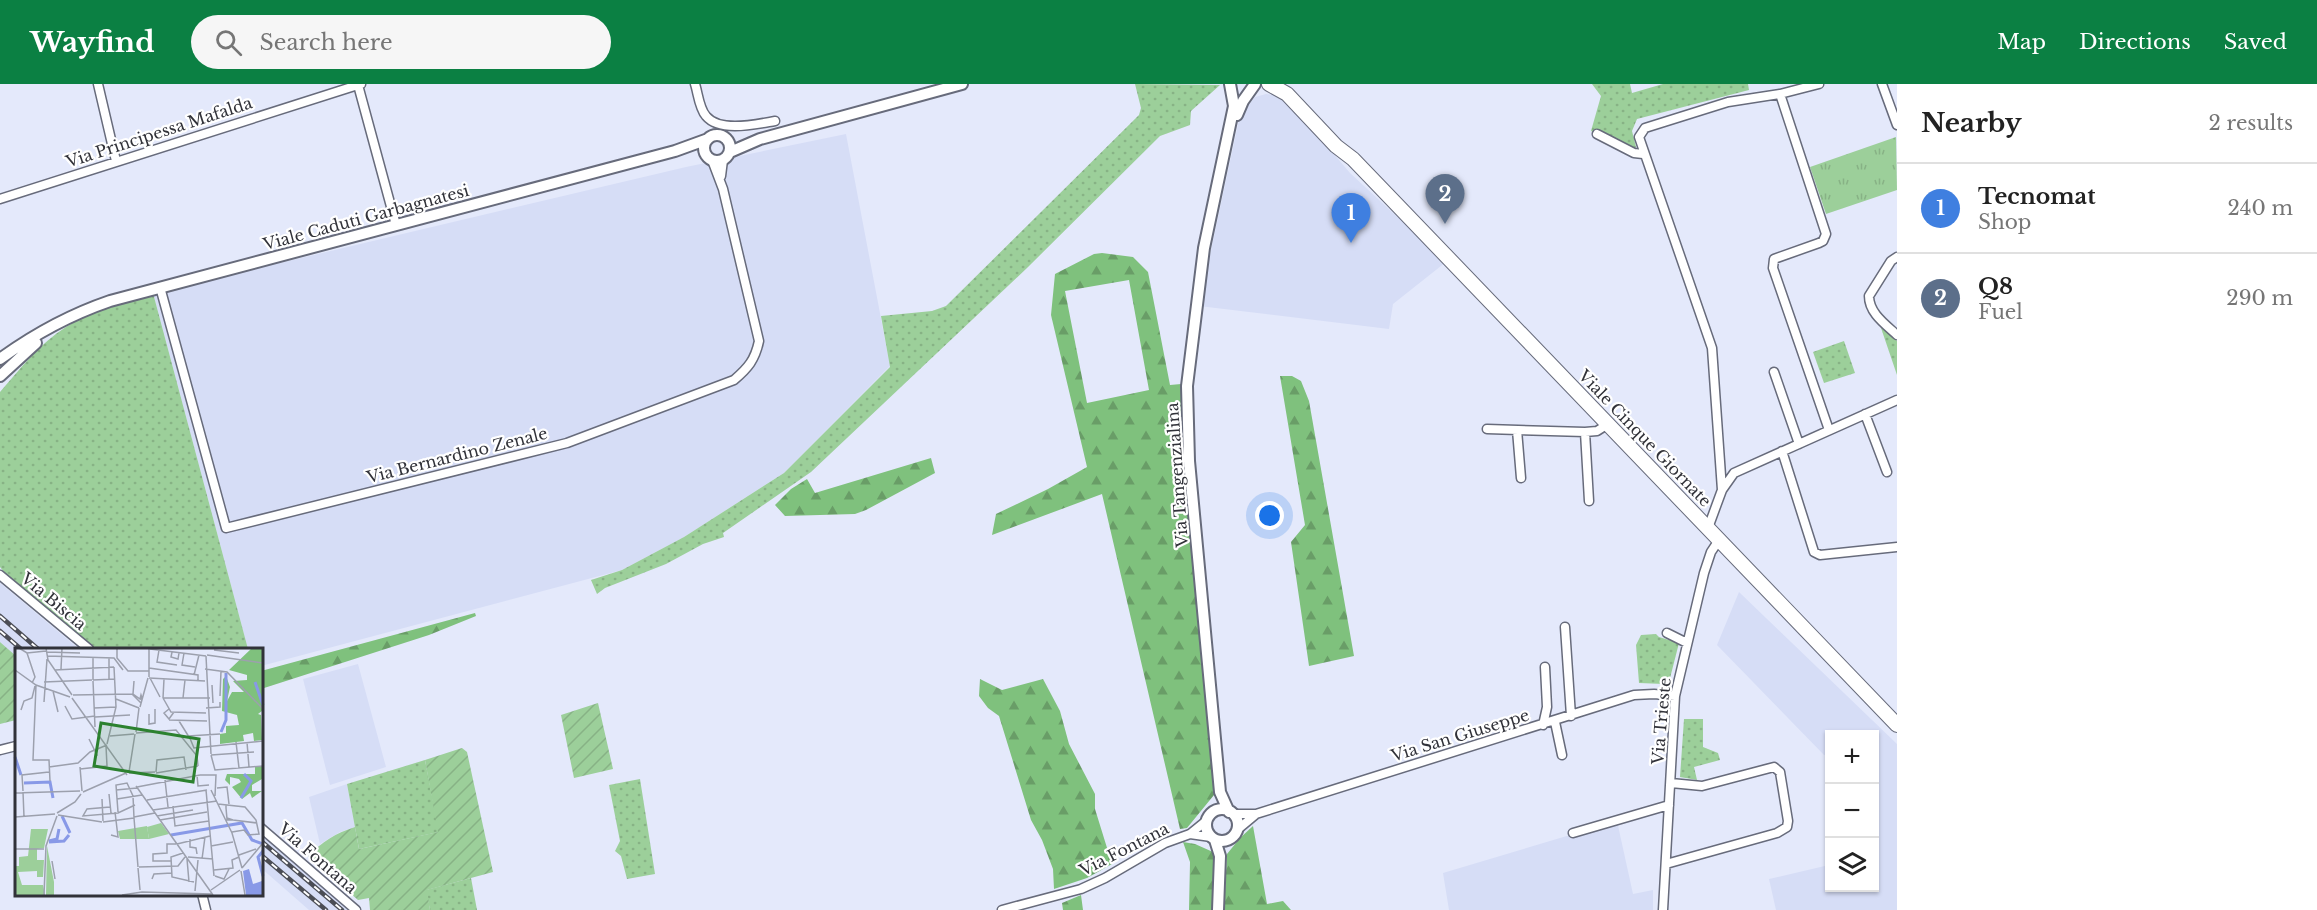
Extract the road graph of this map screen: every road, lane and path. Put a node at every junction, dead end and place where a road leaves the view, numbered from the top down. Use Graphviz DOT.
graph roads {
  1 [pos="98,84"];
  2 [pos="360,84"];
  3 [pos="695,84"];
  4 [pos="962,84"];
  5 [pos="1230,84"];
  6 [pos="1255,84"];
  7 [pos="1269,84"];
  8 [pos="1288,84"];
  9 [pos="1819,84"];
  10 [pos="1882,84"];
  11 [pos="1780,94"];
  12 [pos="775,121"];
  13 [pos="1897,125"];
  14 [pos="1597,134"];
  15 [pos="724,137"];
  16 [pos="708,139"];
  17 [pos="760,139"];
  18 [pos="675,151"];
  19 [pos="1643,154"];
  20 [pos="718,157"];
  21 [pos="1223,158"];
  22 [pos="1353,159"];
  23 [pos="116,161"];
  24 [pos="0,199"];
  25 [pos="396,225"];
  26 [pos="1897,257"];
  27 [pos="160,287"];
  28 [pos="68,320"];
  29 [pos="1897,335"];
  30 [pos="0,359"];
  31 [pos="1774,372"];
  32 [pos="0,376"];
  33 [pos="1897,400"];
  34 [pos="1865,414"];
  35 [pos="1608,424"];
  36 [pos="1487,429"];
  37 [pos="1517,430"];
  38 [pos="1829,430"];
  39 [pos="1585,432"];
  40 [pos="1799,444"];
  41 [pos="1782,452"];
  42 [pos="1887,472"];
  43 [pos="1521,478"];
  44 [pos="1722,490"];
  45 [pos="1589,501"];
  46 [pos="1708,528"];
  47 [pos="1719,540"];
  48 [pos="1897,547"];
  49 [pos="0,575"];
  50 [pos="1564,627"];
  51 [pos="1667,633"];
  52 [pos="1687,643"];
  53 [pos="88,648"];
  54 [pos="1545,667"];
  55 [pos="1675,696"];
  56 [pos="1571,716"];
  57 [pos="1554,722"];
  58 [pos="1543,725"];
  59 [pos="1897,726"];
  60 [pos="15,746"];
  61 [pos="0,750"];
  62 [pos="1562,755"];
  63 [pos="1671,783"];
  64 [pos="1220,792"];
  65 [pos="1669,805"];
  66 [pos="1231,813"];
  67 [pos="1256,814"];
  68 [pos="1209,817"];
  69 [pos="262,829"];
  70 [pos="1237,830"];
  71 [pos="1573,833"];
  72 [pos="1190,834"];
  73 [pos="1213,839"];
  74 [pos="1228,840"];
  75 [pos="1220,856"];
  76 [pos="1665,864"];
  77 [pos="202,895"];
  78 [pos="206,910"];
  79 [pos="356,910"];
  80 [pos="1002,910"];
  81 [pos="1218,910"];
  82 [pos="1663,910"];
  1 -- 23 [label="street"];
  2 -- 23 [label="street, Via Principessa Mafalda"];
  2 -- 25 [label="street"];
  3 -- 12 [label="street"];
  4 -- 17 [label="street"];
  5 -- 21 [label="street, Via Tangenzialina"];
  6 -- 21 [label="street, Via Tangenzialina"];
  7 -- 22 [label="main road"];
  8 -- 22 [label="main road"];
  9 -- 11 [label="street"];
  10 -- 13 [label="street"];
  11 -- 19 [label="street"];
  11 -- 38 [label="street"];
  14 -- 19 [label="street"];
  15 -- 16 [label="street, Viale Caduti Garbagnatesi"];
  15 -- 17 [label="street"];
  15 -- 20 [label="street"];
  16 -- 18 [label="street, Viale Caduti Garbagnatesi"];
  16 -- 20 [label="street"];
  17 -- 20 [label="street"];
  18 -- 20 [label="street, Viale Caduti Garbagnatesi"];
  18 -- 25 [label="street, Viale Caduti Garbagnatesi"];
  19 -- 44 [label="street"];
  20 -- 27 [label="street, Via Bernardino Zenale"];
  21 -- 64 [label="street, Via Tangenzialina"];
  22 -- 35 [label="main road, Viale Cinque Giornate"];
  23 -- 24 [label="street, Via Principessa Mafalda"];
  25 -- 27 [label="street, Viale Caduti Garbagnatesi"];
  26 -- 29 [label="street"];
  27 -- 28 [label="street, Viale Caduti Garbagnatesi"];
  28 -- 30 [label="street, Viale Caduti Garbagnatesi"];
  28 -- 32 [label="street, Viale Caduti Garbagnatesi"];
  31 -- 40 [label="street"];
  33 -- 34 [label="street"];
  34 -- 38 [label="street"];
  34 -- 42 [label="street"];
  35 -- 39 [label="street"];
  35 -- 46 [label="main road, Viale Cinque Giornate"];
  36 -- 37 [label="street"];
  37 -- 39 [label="street"];
  37 -- 43 [label="street"];
  38 -- 40 [label="street"];
  39 -- 45 [label="street"];
  40 -- 41 [label="street"];
  41 -- 44 [label="street"];
  41 -- 48 [label="street"];
  44 -- 46 [label="street"];
  46 -- 47 [label="main road, Viale Cinque Giornate"];
  47 -- 52 [label="street, Via Trieste"];
  47 -- 59 [label="main road, Viale Cinque Giornate"];
  49 -- 53 [label="street, Via Biscia"];
  50 -- 56 [label="street"];
  51 -- 52 [label="street"];
  52 -- 55 [label="street, Via Trieste"];
  54 -- 58 [label="street"];
  55 -- 56 [label="street, Via San Giuseppe"];
  55 -- 63 [label="street, Via Trieste"];
  56 -- 57 [label="street, Via San Giuseppe"];
  57 -- 58 [label="street, Via San Giuseppe"];
  57 -- 62 [label="street"];
  58 -- 67 [label="street, Via San Giuseppe"];
  60 -- 61 [label="street"];
  63 -- 65 [label="street, Via Trieste"];
  63 -- 76 [label="street"];
  64 -- 66 [label="street, Via Tangenzialina"];
  64 -- 68 [label="street, Via Tangenzialina"];
  65 -- 71 [label="street"];
  65 -- 76 [label="street, Via Trieste"];
  66 -- 67 [label="street, Via San Giuseppe"];
  66 -- 68 [label="street"];
  66 -- 70 [label="street, Via Tangenzialina"];
  67 -- 70 [label="street, Via San Giuseppe"];
  68 -- 72 [label="street, Via Fontana"];
  68 -- 73 [label="street"];
  69 -- 79 [label="street, Via Fontana"];
  70 -- 74 [label="street"];
  72 -- 73 [label="street, Via Fontana"];
  72 -- 80 [label="street, Via Fontana"];
  73 -- 74 [label="street"];
  73 -- 75 [label="street"];
  74 -- 75 [label="street"];
  75 -- 81 [label="street"];
  76 -- 82 [label="street, Via Trieste"];
  77 -- 78 [label="street"];
}
